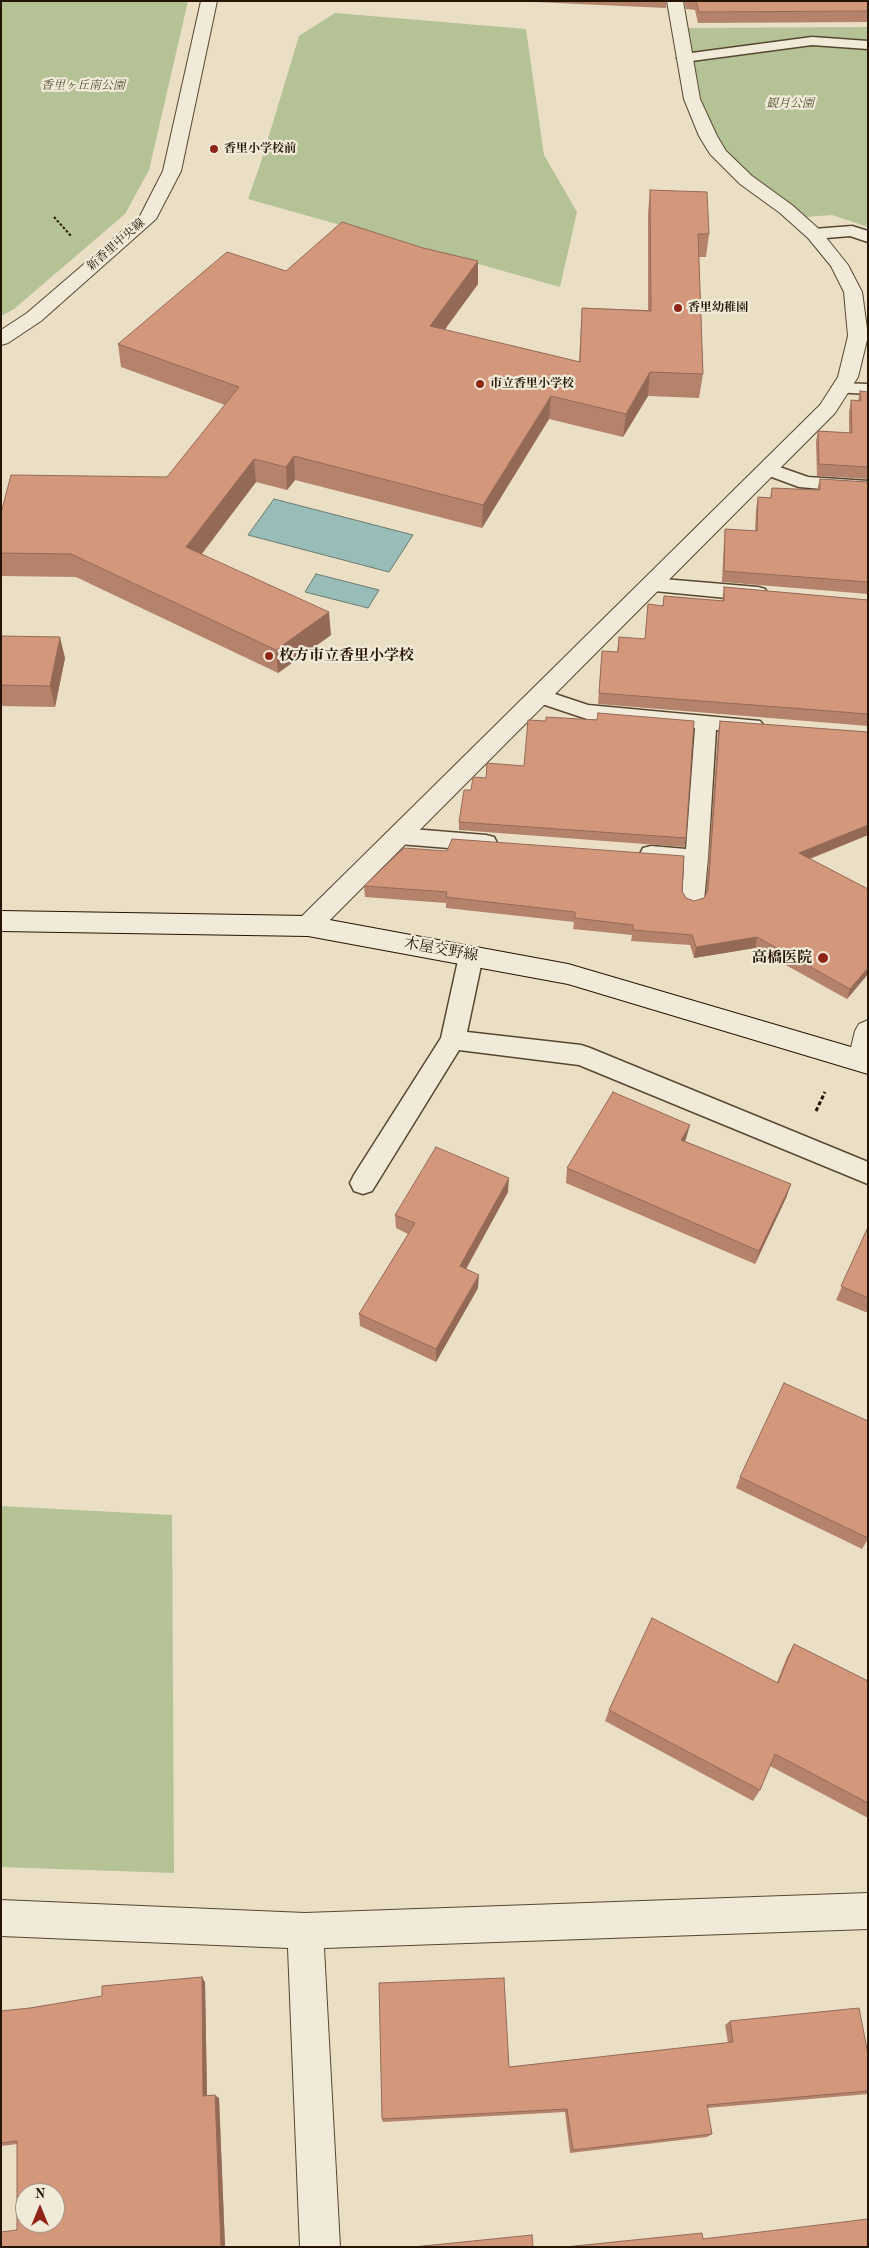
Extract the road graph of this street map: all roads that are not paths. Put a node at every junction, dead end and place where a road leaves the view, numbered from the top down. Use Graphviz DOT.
graph roads {
  1 [pos="209,1"];
  2 [pos="675,1"];
  3 [pos="868,45"];
  4 [pos="684,58"];
  5 [pos="814,234"];
  6 [pos="868,237"];
  7 [pos="1,339"];
  8 [pos="842,388"];
  9 [pos="868,389"];
  10 [pos="768,469"];
  11 [pos="868,487"];
  12 [pos="651,585"];
  13 [pos="779,596"];
  14 [pos="540,696"];
  15 [pos="706,722"];
  16 [pos="774,728"];
  17 [pos="399,836"];
  18 [pos="508,844"];
  19 [pos="628,853"];
  20 [pos="697,858"];
  21 [pos="693,901"];
  22 [pos="1,921"];
  23 [pos="308,926"];
  24 [pos="471,956"];
  25 [pos="868,1031"];
  26 [pos="453,1040"];
  27 [pos="857,1059"];
  28 [pos="868,1173"];
  29 [pos="363,1183"];
  30 [pos="867,1915"];
  31 [pos="1,1918"];
  32 [pos="305,1931"];
  33 [pos="320,2247"];
  1 -- 7 [label="street, 新香里中央線"];
  2 -- 4 [label="street"];
  3 -- 4 [label="lane"];
  4 -- 5 [label="street"];
  5 -- 6 [label="lane"];
  5 -- 8 [label="street"];
  8 -- 9 [label="lane"];
  8 -- 10 [label="street"];
  10 -- 11 [label="lane"];
  10 -- 12 [label="street"];
  12 -- 13 [label="lane"];
  12 -- 14 [label="street"];
  14 -- 15 [label="lane"];
  14 -- 17 [label="street"];
  15 -- 16 [label="lane"];
  15 -- 20 [label="lane"];
  17 -- 18 [label="lane"];
  17 -- 23 [label="street"];
  19 -- 20 [label="lane"];
  20 -- 21 [label="lane"];
  22 -- 23 [label="street, 木屋交野線"];
  23 -- 24 [label="street, 木屋交野線"];
  24 -- 26 [label="lane"];
  24 -- 27 [label="street, 木屋交野線"];
  25 -- 27 [label="street"];
  26 -- 28 [label="lane"];
  26 -- 29 [label="lane"];
  30 -- 32 [label="street"];
  31 -- 32 [label="street"];
  32 -- 33 [label="street"];
}
